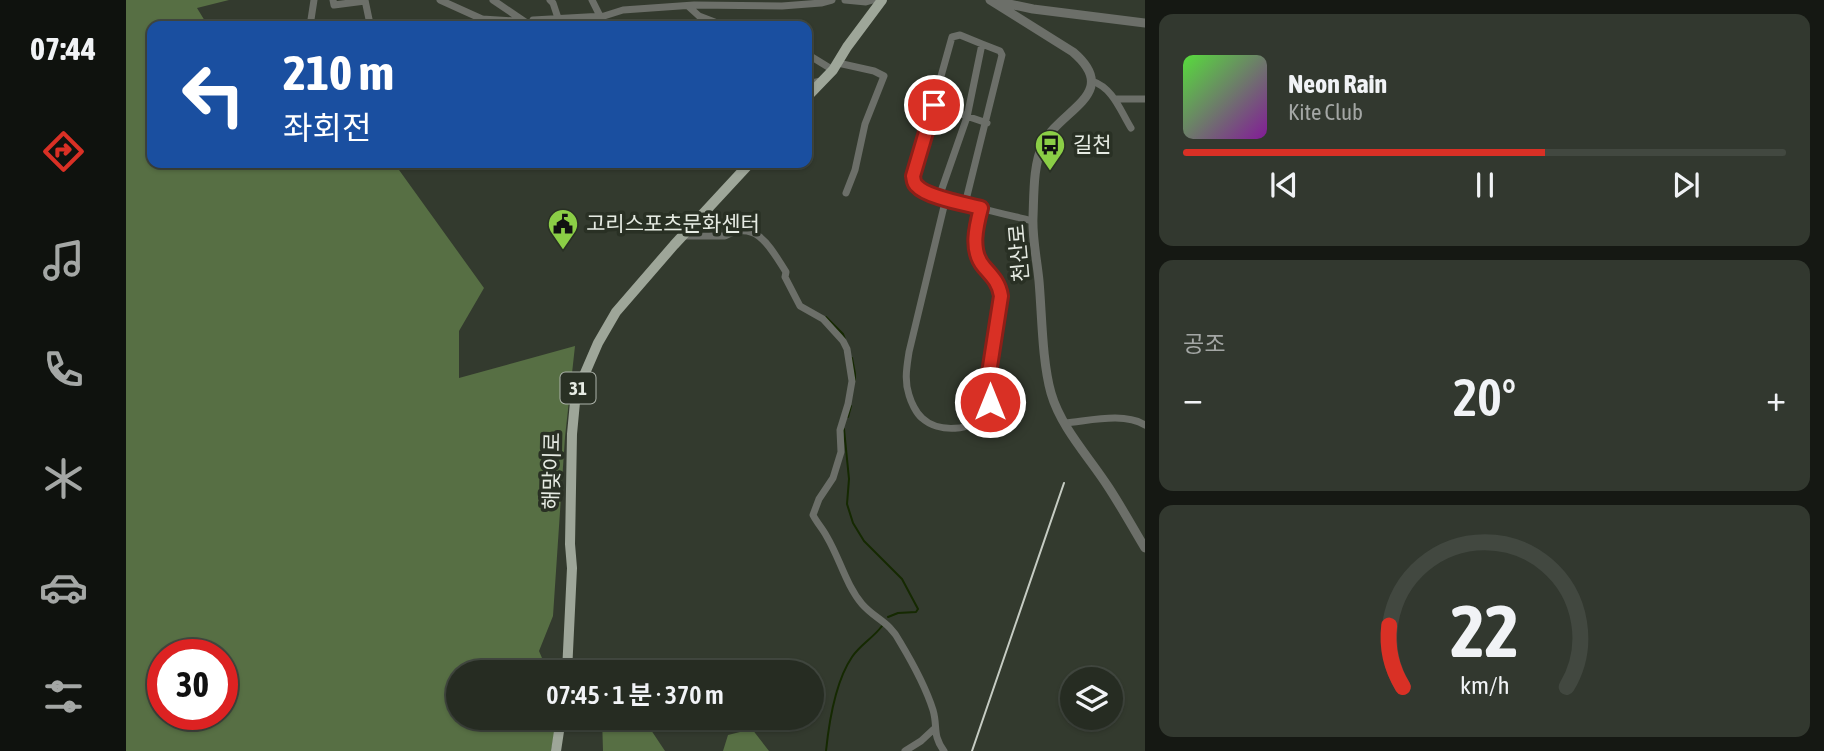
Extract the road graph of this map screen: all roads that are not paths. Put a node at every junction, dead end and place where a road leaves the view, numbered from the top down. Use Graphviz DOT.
graph roads {
  1 [pos="314,0"];
  2 [pos="333,0"];
  3 [pos="440,0"];
  4 [pos="493,0"];
  5 [pos="550,0"];
  6 [pos="593,0"];
  7 [pos="625,0"];
  8 [pos="832,0"];
  9 [pos="845,0"];
  10 [pos="873,0"];
  11 [pos="882,0"];
  12 [pos="988,0"];
  13 [pos="365,1"];
  14 [pos="691,4"];
  15 [pos="623,9"];
  16 [pos="1033,9"];
  17 [pos="600,16"];
  18 [pos="558,18"];
  19 [pos="482,19"];
  20 [pos="311,21"];
  21 [pos="369,21"];
  22 [pos="480,21"];
  23 [pos="519,21"];
  24 [pos="542,21"];
  25 [pos="712,21"];
  26 [pos="1145,23"];
  27 [pos="1032,27"];
  28 [pos="982,44"];
  29 [pos="812,56"];
  30 [pos="836,67"];
  31 [pos="821,80"];
  32 [pos="1092,81"];
  33 [pos="812,83"];
  34 [pos="812,91"];
  35 [pos="1116,99"];
  36 [pos="1145,99"];
  37 [pos="934,105"];
  38 [pos="967,117"];
  39 [pos="987,123"];
  40 [pos="1131,128"];
  41 [pos="745,168"];
  42 [pos="846,193"];
  43 [pos="943,198"];
  44 [pos="965,204"];
  45 [pos="981,208"];
  46 [pos="1033,221"];
  47 [pos="682,236"];
  48 [pos="1065,423"];
  49 [pos="1145,425"];
  50 [pos="1145,548"];
  51 [pos="567,660"];
  52 [pos="935,728"];
  53 [pos="559,730"];
  54 [pos="556,751"];
  55 [pos="905,751"];
  56 [pos="944,751"];
  1 -- 20 [label="street"];
  2 -- 13 [label="street"];
  3 -- 19 [label="street"];
  4 -- 23 [label="street"];
  5 -- 18 [label="street"];
  6 -- 17 [label="street"];
  7 -- 15 [label="street"];
  8 -- 14 [label="street"];
  9 -- 10 [label="street"];
  11 -- 30 [label="main road"];
  12 -- 16 [label="street"];
  12 -- 27 [label="street"];
  13 -- 21 [label="street"];
  14 -- 15 [label="street"];
  14 -- 25 [label="street"];
  15 -- 17 [label="street"];
  16 -- 26 [label="street"];
  16 -- 27 [label="street"];
  17 -- 18 [label="street"];
  18 -- 24 [label="street"];
  19 -- 22 [label="street"];
  19 -- 23 [label="street"];
  27 -- 32 [label="street"];
  28 -- 37 [label="street"];
  28 -- 38 [label="street"];
  28 -- 39 [label="street"];
  29 -- 30 [label="street"];
  30 -- 31 [label="main road"];
  30 -- 42 [label="street"];
  31 -- 33 [label="street"];
  31 -- 34 [label="main road"];
  32 -- 35 [label="street"];
  32 -- 46 [label="street, 천산로"];
  35 -- 36 [label="street"];
  35 -- 40 [label="street"];
  37 -- 38 [label="street"];
  37 -- 43 [label="street"];
  38 -- 39 [label="street"];
  38 -- 43 [label="street"];
  39 -- 44 [label="street"];
  41 -- 47 [label="main road, 해맞이로 / 31"];
  43 -- 44 [label="street"];
  43 -- 45 [label="street"];
  44 -- 45 [label="street"];
  45 -- 46 [label="street"];
  46 -- 48 [label="street, 천산로"];
  47 -- 51 [label="main road, 해맞이로 / 31"];
  47 -- 52 [label="street"];
  48 -- 49 [label="street"];
  48 -- 50 [label="street, 천산로"];
  52 -- 55 [label="street"];
  52 -- 56 [label="street"];
  53 -- 54 [label="main road"];
}
